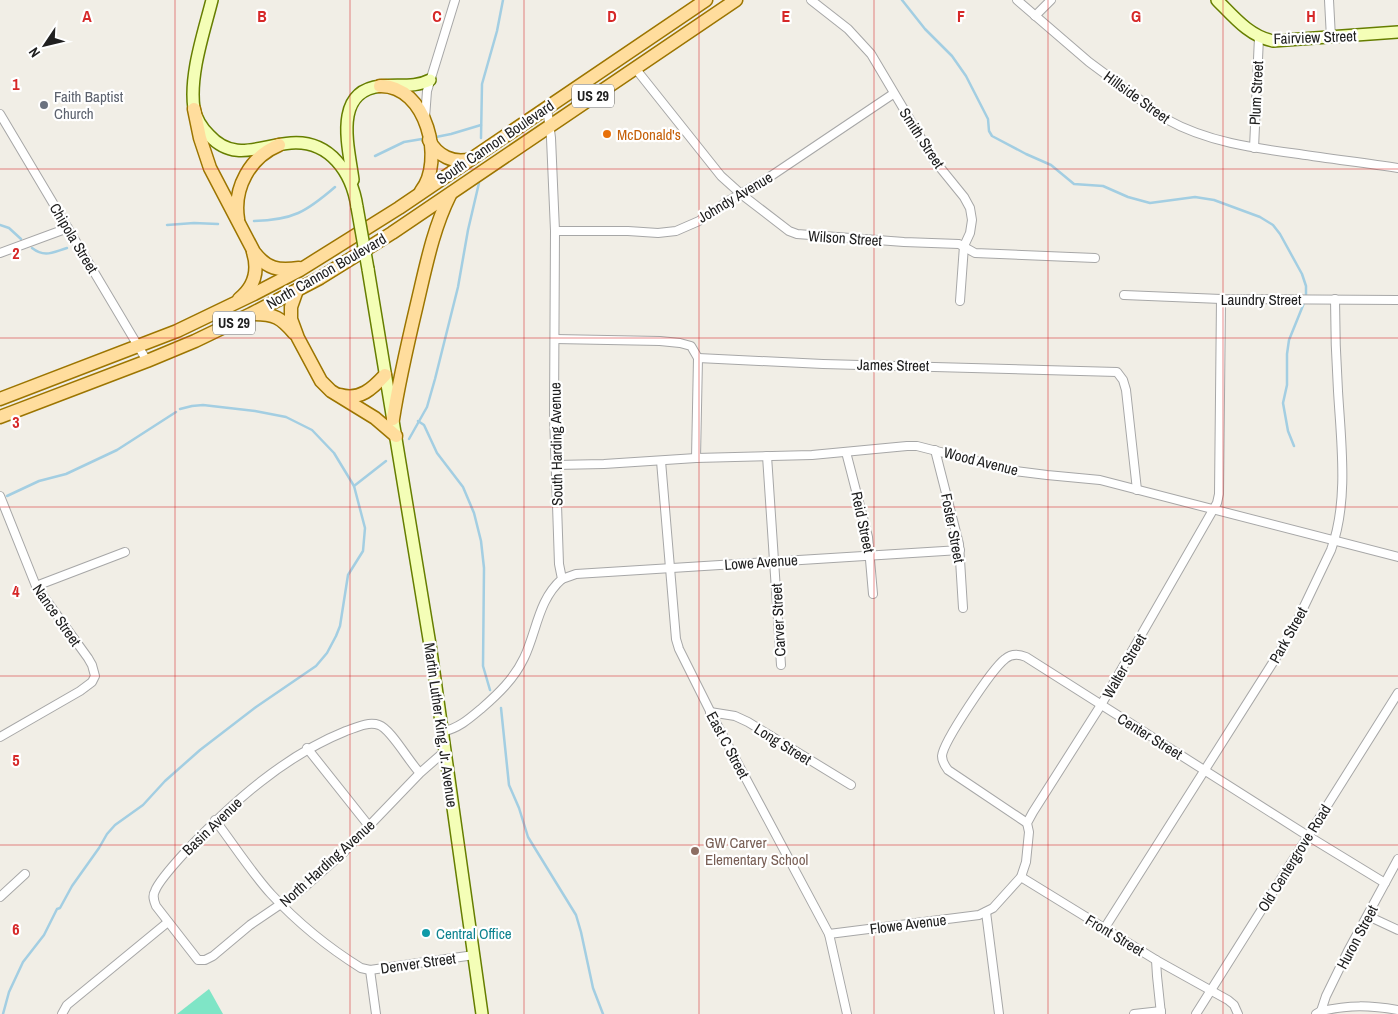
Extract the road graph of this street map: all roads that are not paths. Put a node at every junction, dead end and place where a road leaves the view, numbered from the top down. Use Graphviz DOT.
graph roads {
  1 [pos="212,0"];
  2 [pos="455,0"];
  3 [pos="706,0"];
  4 [pos="736,0"];
  5 [pos="811,0"];
  6 [pos="1017,0"];
  7 [pos="1051,0"];
  8 [pos="1217,0"];
  9 [pos="1329,0"];
  10 [pos="1036,16"];
  11 [pos="1398,32"];
  12 [pos="1259,37"];
  13 [pos="1331,38"];
  14 [pos="635,68"];
  15 [pos="430,80"];
  16 [pos="380,86"];
  17 [pos="893,94"];
  18 [pos="547,107"];
  19 [pos="194,109"];
  20 [pos="0,114"];
  21 [pos="549,126"];
  22 [pos="428,133"];
  23 [pos="279,145"];
  24 [pos="1254,148"];
  25 [pos="471,159"];
  26 [pos="1398,168"];
  27 [pos="451,193"];
  28 [pos="741,194"];
  29 [pos="411,199"];
  30 [pos="357,203"];
  31 [pos="68,228"];
  32 [pos="241,229"];
  33 [pos="556,231"];
  34 [pos="250,246"];
  35 [pos="964,246"];
  36 [pos="0,253"];
  37 [pos="1095,258"];
  38 [pos="308,265"];
  39 [pos="297,290"];
  40 [pos="1124,295"];
  41 [pos="1221,299"];
  42 [pos="1335,299"];
  43 [pos="960,300"];
  44 [pos="1398,300"];
  45 [pos="226,308"];
  46 [pos="251,314"];
  47 [pos="298,338"];
  48 [pos="555,339"];
  49 [pos="139,347"];
  50 [pos="698,358"];
  51 [pos="147,361"];
  52 [pos="385,375"];
  53 [pos="337,394"];
  54 [pos="0,399"];
  55 [pos="0,417"];
  56 [pos="393,419"];
  57 [pos="396,436"];
  58 [pos="935,450"];
  59 [pos="846,452"];
  60 [pos="767,456"];
  61 [pos="696,458"];
  62 [pos="661,461"];
  63 [pos="555,465"];
  64 [pos="1137,490"];
  65 [pos="0,496"];
  66 [pos="1215,508"];
  67 [pos="1335,541"];
  68 [pos="960,550"];
  69 [pos="125,552"];
  70 [pos="870,556"];
  71 [pos="1398,557"];
  72 [pos="775,561"];
  73 [pos="669,568"];
  74 [pos="562,578"];
  75 [pos="36,586"];
  76 [pos="873,594"];
  77 [pos="963,608"];
  78 [pos="781,665"];
  79 [pos="1398,693"];
  80 [pos="1101,705"];
  81 [pos="710,712"];
  82 [pos="442,732"];
  83 [pos="0,737"];
  84 [pos="307,748"];
  85 [pos="445,751"];
  86 [pos="1205,770"];
  87 [pos="420,774"];
  88 [pos="851,786"];
  89 [pos="215,820"];
  90 [pos="1028,823"];
  91 [pos="369,826"];
  92 [pos="1308,836"];
  93 [pos="1398,859"];
  94 [pos="25,874"];
  95 [pos="1021,877"];
  96 [pos="1385,883"];
  97 [pos="0,897"];
  98 [pos="281,905"];
  99 [pos="986,912"];
  100 [pos="1368,916"];
  101 [pos="168,922"];
  102 [pos="1104,929"];
  103 [pos="1398,930"];
  104 [pos="829,934"];
  105 [pos="474,955"];
  106 [pos="198,960"];
  107 [pos="1156,960"];
  108 [pos="370,970"];
  109 [pos="1211,991"];
  110 [pos="1398,1010"];
  111 [pos="1161,1013"];
  112 [pos="1319,1013"];
  113 [pos="62,1014"];
  114 [pos="376,1014"];
  115 [pos="482,1014"];
  116 [pos="847,1014"];
  117 [pos="999,1014"];
  118 [pos="1134,1014"];
  119 [pos="1196,1014"];
  120 [pos="1238,1014"];
  1 -- 19 [label="main road"];
  2 -- 15 [label="street"];
  3 -- 18 [label="main road, South Cannon Boulevard / US 29"];
  4 -- 14 [label="main road, South Cannon Boulevard / US 29"];
  5 -- 17 [label="street, Smith Street"];
  6 -- 10 [label="street, Hillside Street"];
  7 -- 10 [label="street"];
  8 -- 12 [label="main road, Fairview Street"];
  9 -- 13 [label="street"];
  10 -- 24 [label="street, Hillside Street"];
  11 -- 13 [label="main road, Fairview Street"];
  12 -- 13 [label="main road, Fairview Street"];
  12 -- 24 [label="street, Plum Street"];
  14 -- 21 [label="main road, South Cannon Boulevard / US 29"];
  14 -- 28 [label="street, Wilson Street"];
  15 -- 16 [label="main road"];
  15 -- 22 [label="street"];
  16 -- 22 [label="main road"];
  16 -- 30 [label="main road"];
  17 -- 28 [label="street, Johndy Avenue"];
  17 -- 35 [label="street, Smith Street"];
  18 -- 21 [label="street, South Harding Avenue"];
  18 -- 25 [label="main road, South Cannon Boulevard / US 29"];
  19 -- 23 [label="main road"];
  19 -- 32 [label="main road"];
  20 -- 31 [label="street, Chipola Street"];
  21 -- 27 [label="main road, South Cannon Boulevard / US 29"];
  21 -- 33 [label="street, South Harding Avenue"];
  22 -- 25 [label="main road"];
  22 -- 29 [label="main road"];
  23 -- 30 [label="main road"];
  23 -- 32 [label="main road"];
  24 -- 26 [label="street, Hillside Street"];
  25 -- 29 [label="main road, South Cannon Boulevard / US 29"];
  27 -- 39 [label="main road, North Cannon Boulevard / US 29"];
  27 -- 56 [label="main road"];
  28 -- 33 [label="street, Johndy Avenue"];
  28 -- 35 [label="street, Wilson Street"];
  29 -- 38 [label="main road, South Cannon Boulevard / US 29"];
  30 -- 52 [label="main road, bridge"];
  31 -- 36 [label="street"];
  31 -- 49 [label="street, Chipola Street"];
  32 -- 34 [label="main road"];
  33 -- 48 [label="street, South Harding Avenue"];
  34 -- 38 [label="main road"];
  34 -- 45 [label="main road"];
  35 -- 37 [label="street, Wilson Street"];
  35 -- 43 [label="street, Smith Street"];
  38 -- 45 [label="main road, North Cannon Boulevard / US 29"];
  39 -- 46 [label="main road, North Cannon Boulevard / US 29"];
  39 -- 47 [label="main road"];
  40 -- 41 [label="street, Laundry Street"];
  41 -- 42 [label="street, Laundry Street"];
  41 -- 66 [label="street, Walter Street"];
  42 -- 44 [label="street, Laundry Street"];
  42 -- 67 [label="street, Park Street"];
  45 -- 49 [label="main road, North Cannon Boulevard / US 29"];
  46 -- 47 [label="main road"];
  46 -- 51 [label="main road, North Cannon Boulevard / US 29"];
  47 -- 53 [label="main road"];
  48 -- 50 [label="street"];
  48 -- 63 [label="street, South Harding Avenue"];
  49 -- 51 [label="street, Chipola Street"];
  49 -- 54 [label="main road, North Cannon Boulevard / US 29"];
  50 -- 61 [label="street"];
  50 -- 64 [label="street, James Street"];
  51 -- 55 [label="main road, North Cannon Boulevard / US 29"];
  52 -- 53 [label="main road"];
  52 -- 56 [label="main road"];
  53 -- 57 [label="main road"];
  56 -- 57 [label="main road, Martin Luther King, Jr. Avenue"];
  57 -- 82 [label="main road, Martin Luther King, Jr. Avenue"];
  58 -- 59 [label="street, Wood Avenue"];
  58 -- 64 [label="street, Wood Avenue"];
  58 -- 68 [label="street, Foster Street"];
  59 -- 60 [label="street, Wood Avenue"];
  59 -- 70 [label="street, Reid Street"];
  60 -- 61 [label="street, Wood Avenue"];
  60 -- 72 [label="street, Carver Street"];
  61 -- 62 [label="street, Wood Avenue"];
  62 -- 63 [label="street, Wood Avenue"];
  62 -- 73 [label="street, East C Street"];
  63 -- 74 [label="street, South Harding Avenue"];
  64 -- 66 [label="street, Wood Avenue"];
  65 -- 75 [label="street, Nance Street"];
  66 -- 67 [label="street, Wood Avenue"];
  66 -- 80 [label="street, Walter Street"];
  67 -- 71 [label="street, Wood Avenue"];
  67 -- 86 [label="street, Park Street"];
  68 -- 70 [label="street, Lowe Avenue"];
  68 -- 77 [label="street, Foster Street"];
  69 -- 75 [label="street"];
  70 -- 72 [label="street, Lowe Avenue"];
  70 -- 76 [label="street, Reid Street"];
  72 -- 73 [label="street, Lowe Avenue"];
  72 -- 78 [label="street, Carver Street"];
  73 -- 74 [label="street, Lowe Avenue"];
  73 -- 81 [label="street, East C Street"];
  74 -- 82 [label="street"];
  75 -- 83 [label="street, Nance Street"];
  79 -- 92 [label="street, Old Centergrove Road"];
  80 -- 86 [label="street, Center Street"];
  80 -- 90 [label="street, Walter Street"];
  80 -- 90 [label="street, Center Street"];
  81 -- 88 [label="street, Long Street"];
  81 -- 104 [label="street, East C Street"];
  82 -- 85 [label="main road, Martin Luther King, Jr. Avenue"];
  84 -- 87 [label="street, Basin Avenue"];
  84 -- 89 [label="street, Basin Avenue"];
  84 -- 91 [label="street"];
  85 -- 87 [label="street, North Harding Avenue"];
  85 -- 105 [label="main road, Martin Luther King, Jr. Avenue"];
  86 -- 92 [label="street, Center Street"];
  86 -- 102 [label="street, Park Street"];
  87 -- 91 [label="street, North Harding Avenue"];
  89 -- 98 [label="street, Denver Street"];
  89 -- 101 [label="street, Basin Avenue"];
  90 -- 95 [label="street, Walter Street"];
  91 -- 98 [label="street, North Harding Avenue"];
  92 -- 96 [label="street, Center Street"];
  92 -- 109 [label="street, Old Centergrove Road"];
  93 -- 96 [label="street, Huron Street"];
  94 -- 97 [label="street"];
  95 -- 99 [label="street, Walter Street"];
  95 -- 102 [label="street, Front Street"];
  96 -- 100 [label="street, Huron Street"];
  98 -- 106 [label="street, North Harding Avenue"];
  98 -- 108 [label="street, Denver Street"];
  99 -- 104 [label="street, Flowe Avenue"];
  99 -- 117 [label="street"];
  100 -- 103 [label="street"];
  100 -- 112 [label="street, Huron Street"];
  101 -- 106 [label="street, Basin Avenue"];
  101 -- 113 [label="street"];
  102 -- 107 [label="street, Front Street"];
  104 -- 116 [label="street, East C Street"];
  105 -- 108 [label="street, Denver Street"];
  105 -- 115 [label="main road, Martin Luther King, Jr. Avenue"];
  107 -- 109 [label="street, Front Street"];
  107 -- 111 [label="street"];
  108 -- 114 [label="street"];
  109 -- 119 [label="street, Old Centergrove Road"];
  109 -- 120 [label="street"];
  110 -- 112 [label="street"];
  111 -- 118 [label="street"];
}
